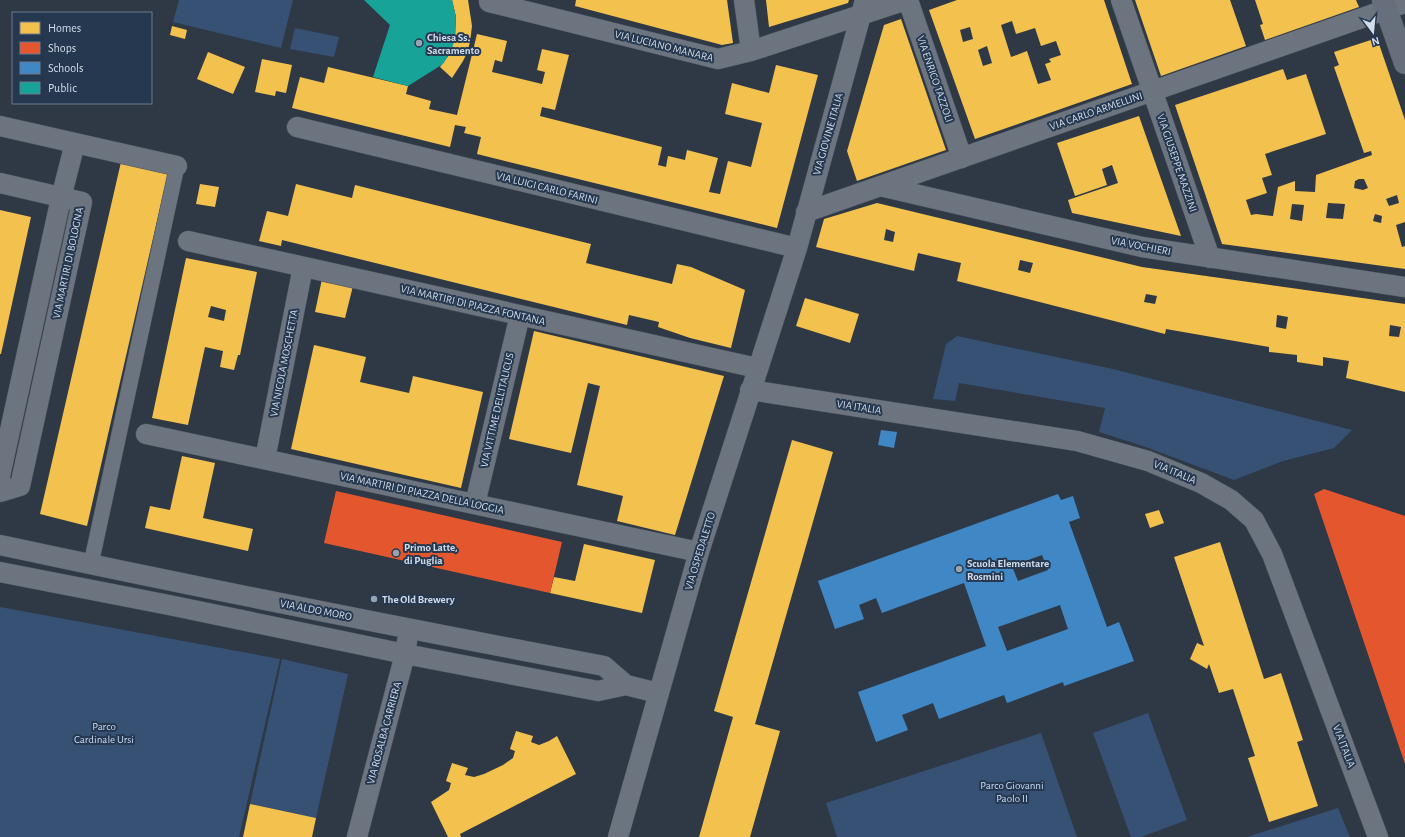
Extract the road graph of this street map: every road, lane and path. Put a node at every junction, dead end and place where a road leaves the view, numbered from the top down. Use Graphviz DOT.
graph roads {
  1 [pos="489,0"];
  2 [pos="744,0"];
  3 [pos="907,0"];
  4 [pos="1120,0"];
  5 [pos="1392,5"];
  6 [pos="864,7"];
  7 [pos="751,51"];
  8 [pos="1405,62"];
  9 [pos="1152,92"];
  10 [pos="0,126"];
  11 [pos="297,127"];
  12 [pos="75,143"];
  13 [pos="962,158"];
  14 [pos="177,166"];
  15 [pos="0,183"];
  16 [pos="880,186"];
  17 [pos="61,198"];
  18 [pos="806,212"];
  19 [pos="188,241"];
  20 [pos="796,248"];
  21 [pos="1210,258"];
  22 [pos="303,267"];
  23 [pos="790,267"];
  24 [pos="1405,287"];
  25 [pos="520,315"];
  26 [pos="757,368"];
  27 [pos="750,390"];
  28 [pos="146,434"];
  29 [pos="3,450"];
  30 [pos="265,459"];
  31 [pos="0,476"];
  32 [pos="0,492"];
  33 [pos="475,504"];
  34 [pos="0,545"];
  35 [pos="699,552"];
  36 [pos="91,564"];
  37 [pos="0,572"];
  38 [pos="409,629"];
  39 [pos="405,654"];
  40 [pos="626,685"];
  41 [pos="658,693"];
  42 [pos="357,837"];
  43 [pos="618,837"];
  44 [pos="1378,837"];
  1 -- 7 [label="street, VIA LUCIANO MANARA"];
  2 -- 7 [label="street"];
  3 -- 6 [label="street, VIA LUCIANO MANARA"];
  3 -- 13 [label="street, VIA ENRICO TAZZOLI"];
  4 -- 9 [label="street, VIA GIUSEPPE MAZZINI"];
  5 -- 8 [label="main road"];
  5 -- 9 [label="street, VIA CARLO ARMELLINI"];
  6 -- 7 [label="street, VIA LUCIANO MANARA"];
  6 -- 18 [label="street, VIA GIOVINE ITALIA"];
  9 -- 13 [label="street, VIA CARLO ARMELLINI"];
  9 -- 21 [label="street, VIA GIUSEPPE MAZZINI"];
  10 -- 12 [label="street"];
  11 -- 20 [label="street, VIA LUIGI CARLO FARINI"];
  12 -- 14 [label="street"];
  12 -- 17 [label="street"];
  13 -- 16 [label="street, VIA CARLO ARMELLINI"];
  14 -- 36 [label="street"];
  15 -- 17 [label="street"];
  16 -- 18 [label="street, VIA CARLO ARMELLINI"];
  16 -- 21 [label="street, VIA VOCHIERI"];
  17 -- 29 [label="street, VIA MARTIRI DI BOLOGNA"];
  17 -- 32 [label="street, VIA MARTIRI DI BOLOGNA"];
  18 -- 20 [label="street, VIA GIOVINE ITALIA"];
  19 -- 22 [label="street, VIA MARTIRI DI PIAZZA FONTANA"];
  20 -- 23 [label="street, VIA GIOVINE ITALIA"];
  21 -- 24 [label="street, VIA VOCHIERI"];
  22 -- 25 [label="street, VIA MARTIRI DI PIAZZA FONTANA"];
  22 -- 30 [label="street, VIA NICOLA MOSCHETTA"];
  23 -- 26 [label="street, VIA OSPEDALETTO"];
  25 -- 26 [label="street, VIA MARTIRI DI PIAZZA FONTANA"];
  25 -- 33 [label="street, VIA VITTIME DELL'ITALICUS"];
  26 -- 27 [label="street, VIA OSPEDALETTO"];
  27 -- 35 [label="street, VIA OSPEDALETTO"];
  27 -- 44 [label="street, VIA ITALIA"];
  28 -- 30 [label="street, VIA MARTIRI DI PIAZZA DELLA LOGGIA"];
  29 -- 31 [label="street, VIA MARTIRI DI BOLOGNA"];
  30 -- 33 [label="street, VIA MARTIRI DI PIAZZA DELLA LOGGIA"];
  33 -- 35 [label="street, VIA MARTIRI DI PIAZZA DELLA LOGGIA"];
  34 -- 36 [label="street, VIA ALDO MORO"];
  35 -- 41 [label="street, VIA OSPEDALETTO"];
  36 -- 38 [label="street, VIA ALDO MORO"];
  37 -- 39 [label="street, VIA ALDO MORO"];
  38 -- 39 [label="street, VIA ROSALBA CARRIERA"];
  38 -- 40 [label="street, VIA ALDO MORO"];
  39 -- 40 [label="street, VIA ALDO MORO"];
  39 -- 42 [label="street, VIA ROSALBA CARRIERA"];
  40 -- 41 [label="street, VIA ALDO MORO"];
  41 -- 43 [label="street, VIA OSPEDALETTO"];
}
